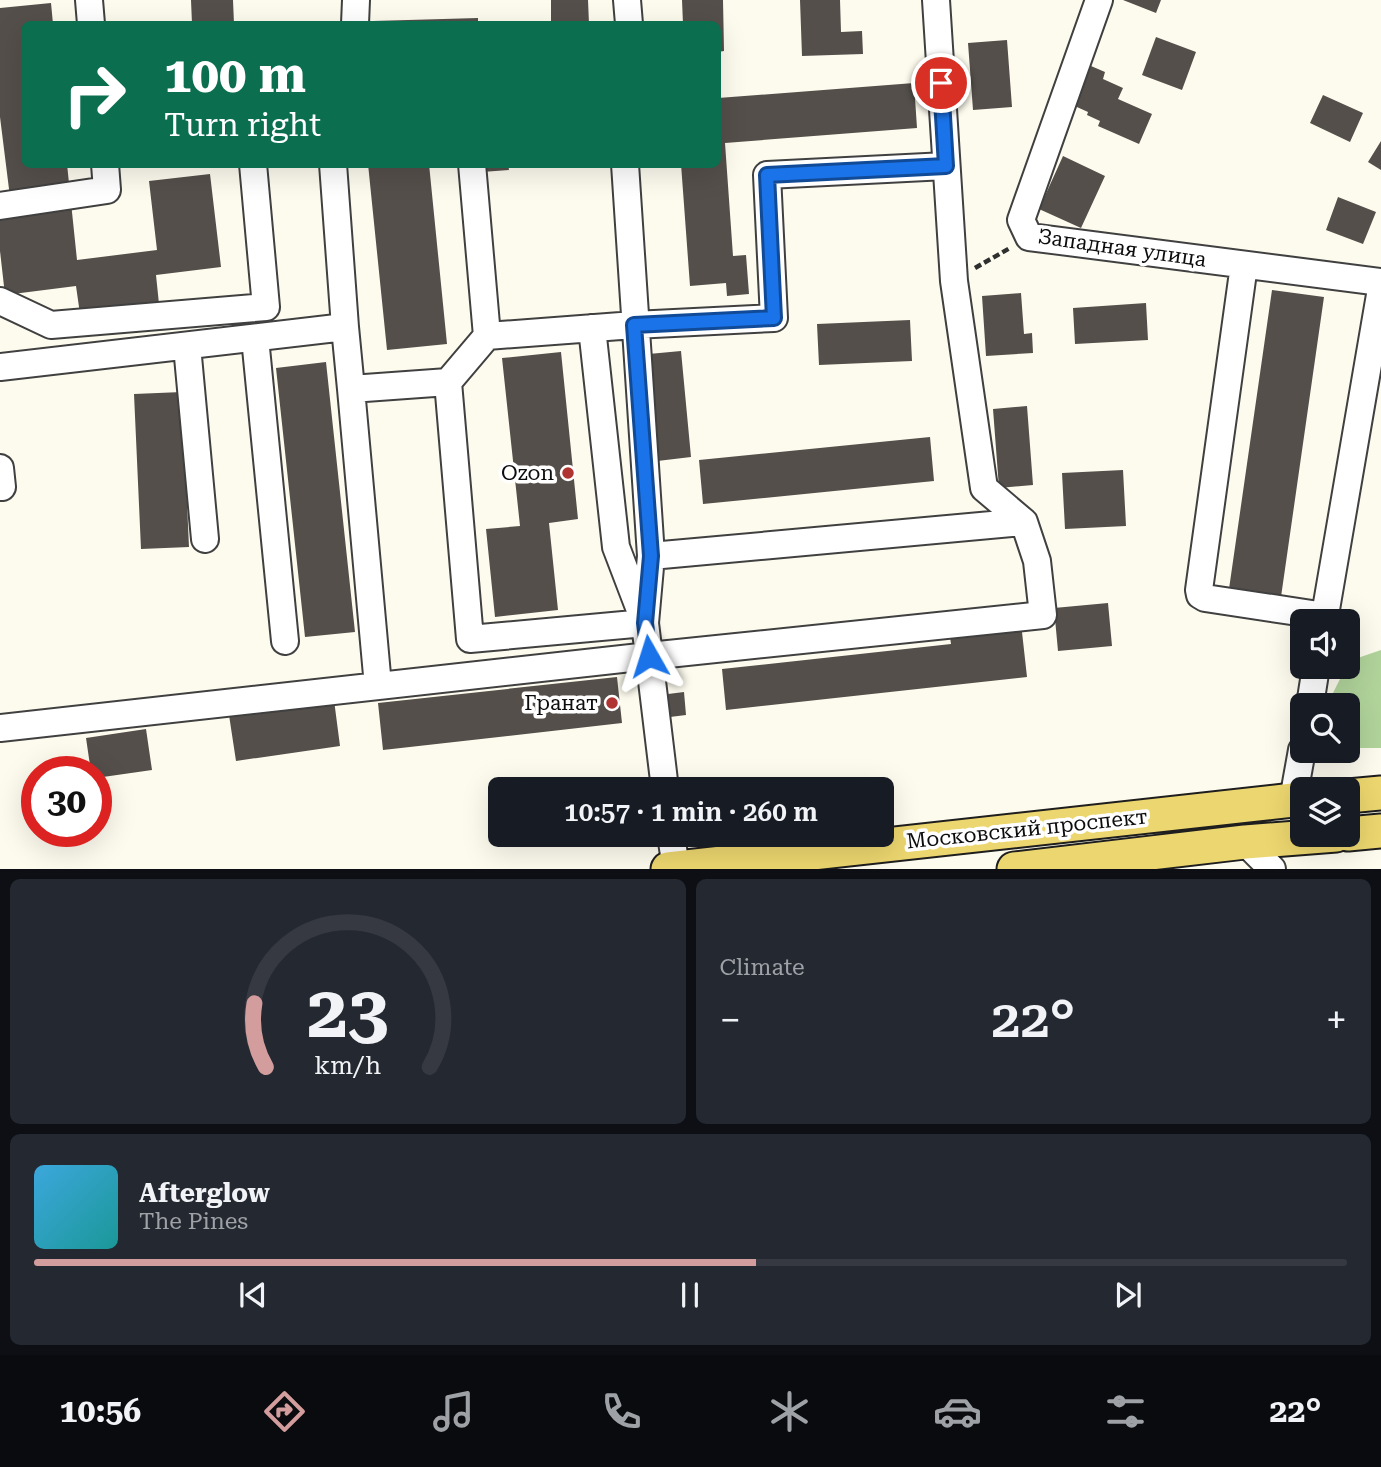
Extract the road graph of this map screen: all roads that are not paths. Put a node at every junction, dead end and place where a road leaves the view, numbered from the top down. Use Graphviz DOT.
graph roads {
  1 [pos="89,0"];
  2 [pos="356,0"];
  3 [pos="627,0"];
  4 [pos="936,0"];
  5 [pos="1099,0"];
  6 [pos="91,21"];
  7 [pos="355,21"];
  8 [pos="629,21"];
  9 [pos="946,166"];
  10 [pos="105,168"];
  11 [pos="253,168"];
  12 [pos="333,168"];
  13 [pos="472,168"];
  14 [pos="625,168"];
  15 [pos="0,206"];
  16 [pos="1244,264"];
  17 [pos="1381,282"];
  18 [pos="1381,289"];
  19 [pos="0,301"];
  20 [pos="634,325"];
  21 [pos="345,327"];
  22 [pos="592,328"];
  23 [pos="486,336"];
  24 [pos="255,338"];
  25 [pos="187,346"];
  26 [pos="0,367"];
  27 [pos="448,382"];
  28 [pos="351,389"];
  29 [pos="1024,522"];
  30 [pos="205,539"];
  31 [pos="651,556"];
  32 [pos="1326,609"];
  33 [pos="1290,613"];
  34 [pos="645,623"];
  35 [pos="285,641"];
  36 [pos="649,656"];
  37 [pos="378,686"];
  38 [pos="0,728"];
  39 [pos="664,777"];
  40 [pos="1381,793"];
  41 [pos="1360,795"];
  42 [pos="1290,800"];
  43 [pos="1381,831"];
  44 [pos="1360,833"];
  45 [pos="1290,839"];
  46 [pos="1245,842"];
  47 [pos="673,847"];
  48 [pos="676,868"];
  49 [pos="668,869"];
  50 [pos="1014,869"];
  51 [pos="1272,869"];
  1 -- 6 [label="street"];
  2 -- 7 [label="street"];
  3 -- 8 [label="street"];
  4 -- 9 [label="street"];
  5 -- 16 [label="street, Западная улица"];
  9 -- 20 [label="street"];
  9 -- 29 [label="street"];
  10 -- 15 [label="street"];
  11 -- 19 [label="street"];
  12 -- 21 [label="street"];
  13 -- 23 [label="street"];
  14 -- 20 [label="street"];
  16 -- 17 [label="street, Западная улица"];
  16 -- 33 [label="street"];
  18 -- 32 [label="street"];
  20 -- 22 [label="street"];
  20 -- 31 [label="street"];
  21 -- 24 [label="street"];
  21 -- 28 [label="street"];
  22 -- 23 [label="street"];
  22 -- 34 [label="street"];
  23 -- 27 [label="street"];
  24 -- 25 [label="street"];
  24 -- 35 [label="street"];
  25 -- 26 [label="street"];
  25 -- 30 [label="street"];
  27 -- 28 [label="street"];
  27 -- 34 [label="street"];
  28 -- 37 [label="street"];
  29 -- 31 [label="street"];
  29 -- 36 [label="street"];
  31 -- 34 [label="street"];
  34 -- 36 [label="street"];
  36 -- 37 [label="street"];
  36 -- 39 [label="street"];
  37 -- 38 [label="street"];
  40 -- 41 [label="main road"];
  42 -- 48 [label="main road, Московский проспект"];
  43 -- 44 [label="main road"];
  45 -- 46 [label="main road, Московский проспект"];
  46 -- 50 [label="main road, Московский проспект"];
  46 -- 51 [label="street"];
  47 -- 48 [label="street"];
  48 -- 49 [label="main road, Московский проспект"];
}
